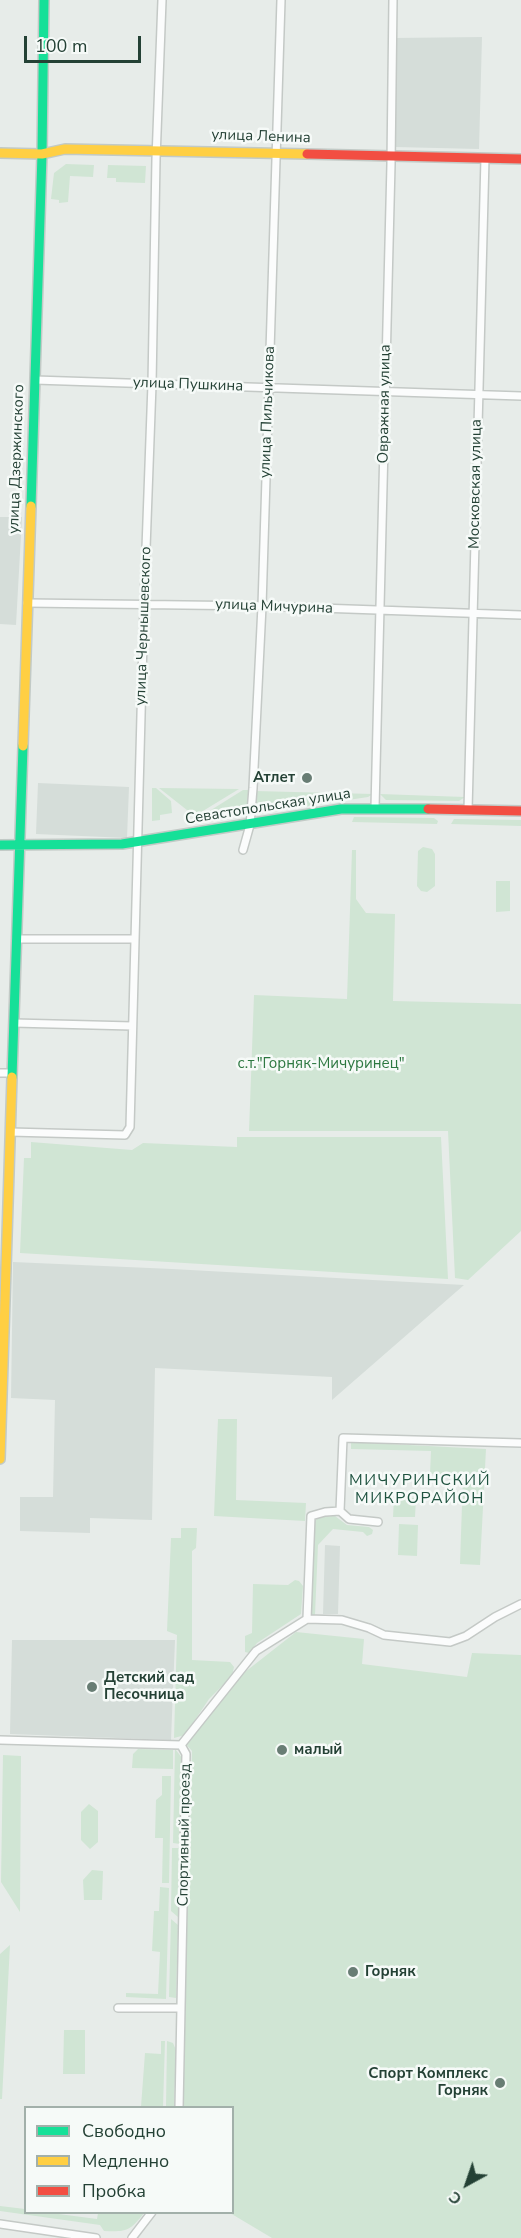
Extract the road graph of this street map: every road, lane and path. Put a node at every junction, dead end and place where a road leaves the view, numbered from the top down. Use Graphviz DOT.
graph roads {
  1 [pos="44,0"];
  2 [pos="162,0"];
  3 [pos="281,0"];
  4 [pos="393,0"];
  5 [pos="156,150"];
  6 [pos="276,152"];
  7 [pos="0,153"];
  8 [pos="42,154"];
  9 [pos="391,156"];
  10 [pos="486,158"];
  11 [pos="521,159"];
  12 [pos="34,380"];
  13 [pos="152,384"];
  14 [pos="268,388"];
  15 [pos="384,391"];
  16 [pos="478,395"];
  17 [pos="521,396"];
  18 [pos="27,603"];
  19 [pos="144,603"];
  20 [pos="262,606"];
  21 [pos="381,610"];
  22 [pos="472,613"];
  23 [pos="521,615"];
  24 [pos="375,808"];
  25 [pos="468,810"];
  26 [pos="521,811"];
  27 [pos="250,825"];
  28 [pos="138,842"];
  29 [pos="0,845"];
  30 [pos="19,846"];
  31 [pos="243,850"];
  32 [pos="16,939"];
  33 [pos="135,939"];
  34 [pos="14,1023"];
  35 [pos="132,1026"];
  36 [pos="0,1073"];
  37 [pos="12,1073"];
  38 [pos="10,1132"];
  39 [pos="521,1443"];
  40 [pos="0,1459"];
  41 [pos="340,1511"];
  42 [pos="378,1522"];
  43 [pos="521,1604"];
  44 [pos="306,1619"];
  45 [pos="0,1740"];
  46 [pos="181,1744"];
  47 [pos="118,2008"];
  48 [pos="181,2008"];
  49 [pos="179,2106"];
  50 [pos="150,2214"];
  51 [pos="0,2224"];
  52 [pos="96,2238"];
  53 [pos="132,2238"];
  1 -- 8 [label="main road, улица Дзержинского"];
  2 -- 5 [label="street, улица Чернышевского"];
  3 -- 6 [label="street, улица Пильчикова"];
  4 -- 9 [label="street, Овражная улица"];
  5 -- 6 [label="main road, улица Ленина"];
  5 -- 8 [label="main road, улица Ленина"];
  5 -- 13 [label="street, улица Чернышевского"];
  6 -- 9 [label="main road, улица Ленина"];
  6 -- 14 [label="street, улица Пильчикова"];
  7 -- 8 [label="main road, улица Ленина"];
  8 -- 12 [label="main road, улица Дзержинского"];
  9 -- 10 [label="main road, улица Ленина"];
  9 -- 15 [label="street, Овражная улица"];
  10 -- 11 [label="main road, улица Ленина"];
  10 -- 16 [label="street, Московская улица"];
  12 -- 13 [label="street, улица Пушкина"];
  12 -- 18 [label="main road, улица Дзержинского"];
  13 -- 14 [label="street, улица Пушкина"];
  13 -- 19 [label="street, улица Чернышевского"];
  14 -- 15 [label="street, улица Пушкина"];
  14 -- 20 [label="street, улица Пильчикова"];
  15 -- 16 [label="street, улица Пушкина"];
  15 -- 21 [label="street, Овражная улица"];
  16 -- 17 [label="street, улица Пушкина"];
  16 -- 22 [label="street, Московская улица"];
  18 -- 19 [label="street, улица Мичурина"];
  18 -- 30 [label="main road, улица Дзержинского"];
  19 -- 20 [label="street, улица Мичурина"];
  19 -- 28 [label="street, улица Чернышевского"];
  20 -- 21 [label="street, улица Мичурина"];
  20 -- 27 [label="street, улица Пильчикова"];
  21 -- 22 [label="street, улица Мичурина"];
  21 -- 24 [label="street, Овражная улица"];
  22 -- 23 [label="street, улица Мичурина"];
  22 -- 25 [label="street, Московская улица"];
  24 -- 25 [label="main road, Севастопольская улица"];
  24 -- 27 [label="main road, Севастопольская улица"];
  25 -- 26 [label="main road, Севастопольская улица"];
  27 -- 28 [label="main road, Севастопольская улица"];
  27 -- 31 [label="street, улица Пильчикова"];
  28 -- 30 [label="main road, Севастопольская улица"];
  28 -- 33 [label="street, улица Чернышевского"];
  29 -- 30 [label="main road, Севастопольская улица"];
  30 -- 32 [label="main road, улица Дзержинского"];
  32 -- 33 [label="street"];
  32 -- 34 [label="main road, улица Дзержинского"];
  33 -- 35 [label="street, улица Чернышевского"];
  34 -- 35 [label="street"];
  34 -- 37 [label="main road, улица Дзержинского"];
  35 -- 38 [label="street, улица Чернышевского"];
  36 -- 37 [label="street"];
  37 -- 38 [label="main road, улица Дзержинского"];
  38 -- 40 [label="main road, улица Дзержинского"];
  39 -- 41 [label="street"];
  41 -- 42 [label="street"];
  41 -- 44 [label="street"];
  43 -- 44 [label="street"];
  44 -- 46 [label="street"];
  45 -- 46 [label="street, Спортивный проезд"];
  46 -- 48 [label="street, Спортивный проезд"];
  47 -- 48 [label="street"];
  48 -- 49 [label="street, Спортивный проезд"];
  50 -- 53 [label="street"];
  51 -- 52 [label="street"];
}
